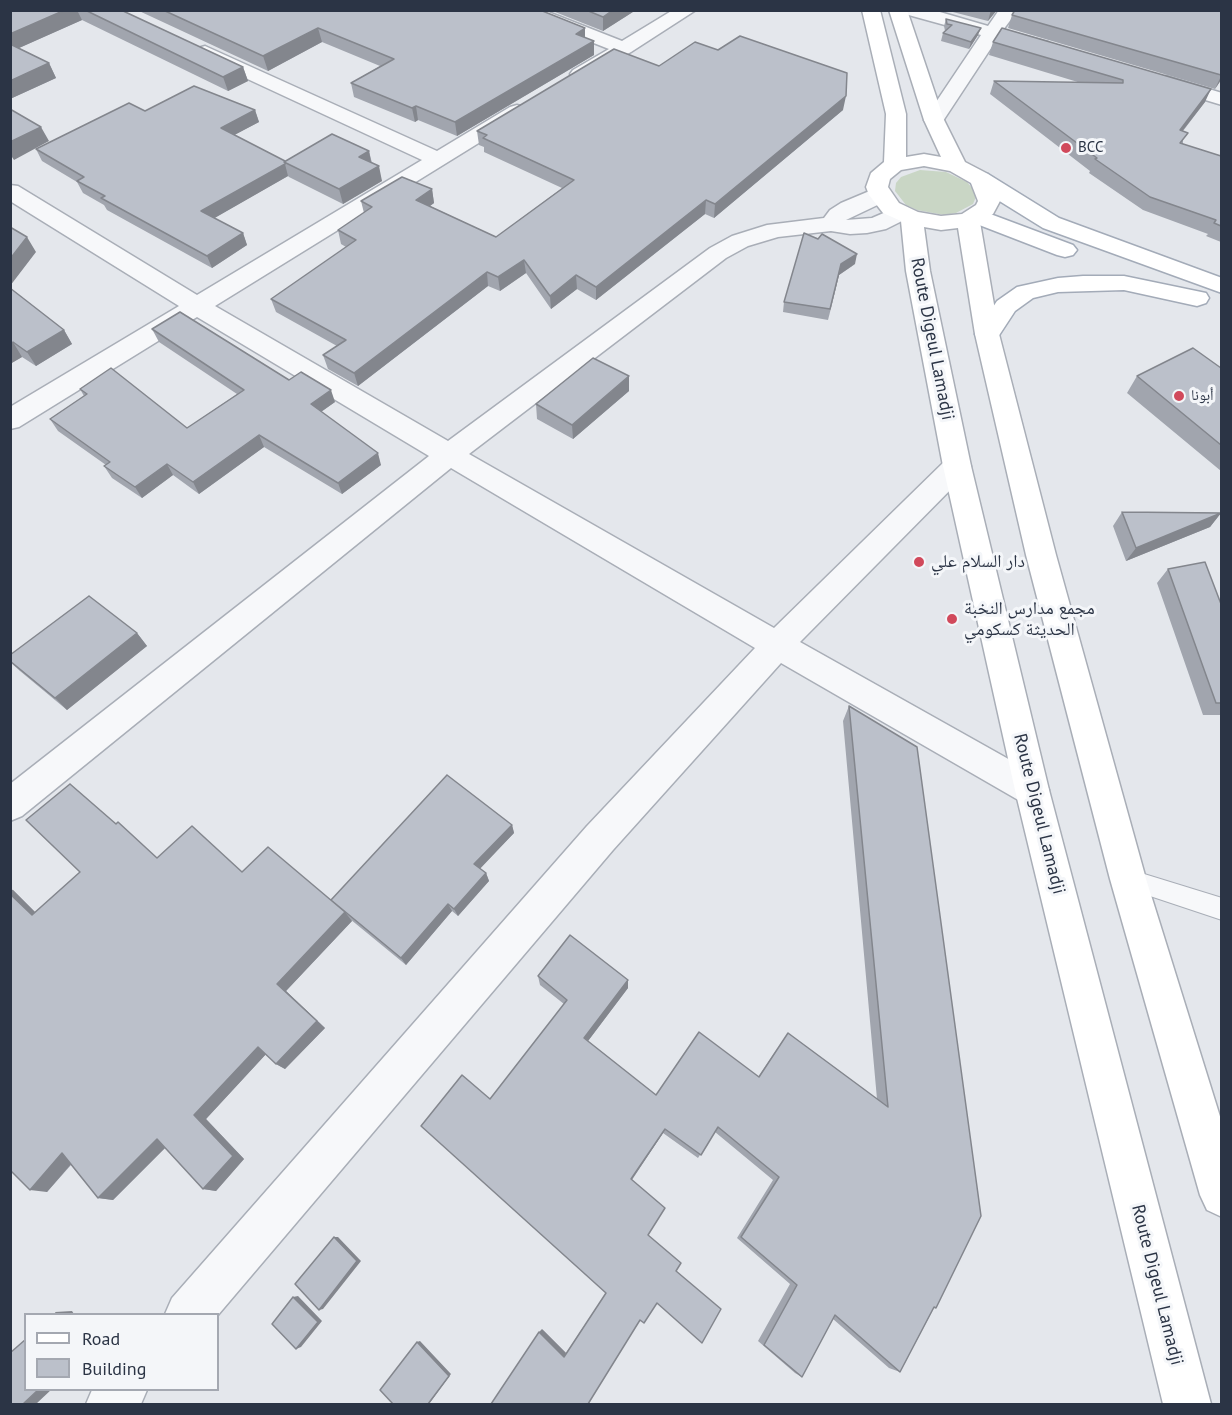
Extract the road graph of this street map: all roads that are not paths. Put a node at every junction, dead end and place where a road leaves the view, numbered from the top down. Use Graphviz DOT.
graph roads {
  1 [pos="526,10"];
  2 [pos="687,10"];
  3 [pos="871,10"];
  4 [pos="898,10"];
  5 [pos="911,10"];
  6 [pos="1009,10"];
  7 [pos="993,31"];
  8 [pos="190,45"];
  9 [pos="624,48"];
  10 [pos="1061,52"];
  11 [pos="1153,79"];
  12 [pos="565,83"];
  13 [pos="1221,99"];
  14 [pos="536,100"];
  15 [pos="934,120"];
  16 [pos="437,159"];
  17 [pos="895,165"];
  18 [pos="956,166"];
  19 [pos="980,179"];
  20 [pos="10,191"];
  21 [pos="880,195"];
  22 [pos="906,215"];
  23 [pos="973,218"];
  24 [pos="831,224"];
  25 [pos="1221,286"];
  26 [pos="1197,298"];
  27 [pos="197,304"];
  28 [pos="1221,307"];
  29 [pos="987,334"];
  30 [pos="10,420"];
  31 [pos="450,454"];
  32 [pos="957,466"];
  33 [pos="777,645"];
  34 [pos="1032,790"];
  35 [pos="10,805"];
  36 [pos="1128,879"];
  37 [pos="1221,909"];
  38 [pos="1221,1194"];
  39 [pos="189,1313"];
  40 [pos="121,1391"];
  41 [pos="110,1404"];
  42 [pos="1187,1404"];
  1 -- 9 [label="street"];
  2 -- 9 [label="street"];
  3 -- 17 [label="main road"];
  4 -- 15 [label="main road"];
  5 -- 7 [label="street"];
  6 -- 7 [label="street"];
  7 -- 10 [label="street"];
  7 -- 15 [label="street"];
  8 -- 16 [label="street"];
  9 -- 12 [label="street"];
  11 -- 13 [label="street"];
  14 -- 16 [label="street"];
  15 -- 18 [label="main road"];
  16 -- 27 [label="street"];
  17 -- 18 [label="main road"];
  17 -- 21 [label="main road"];
  18 -- 19 [label="main road"];
  19 -- 23 [label="main road"];
  19 -- 25 [label="main road"];
  20 -- 27 [label="street"];
  21 -- 22 [label="main road"];
  21 -- 24 [label="street"];
  22 -- 23 [label="main road"];
  22 -- 24 [label="street"];
  22 -- 32 [label="main road, Route Digeul Lamadji"];
  23 -- 26 [label="main road"];
  23 -- 29 [label="main road"];
  24 -- 31 [label="street"];
  26 -- 28 [label="main road"];
  26 -- 29 [label="main road"];
  27 -- 30 [label="street"];
  27 -- 31 [label="street"];
  29 -- 36 [label="main road"];
  31 -- 33 [label="street"];
  31 -- 35 [label="street"];
  32 -- 33 [label="street"];
  32 -- 34 [label="main road, Route Digeul Lamadji"];
  33 -- 34 [label="street"];
  33 -- 39 [label="street"];
  34 -- 42 [label="main road, Route Digeul Lamadji"];
  36 -- 37 [label="lane"];
  36 -- 38 [label="main road"];
  40 -- 41 [label="street"];
}
